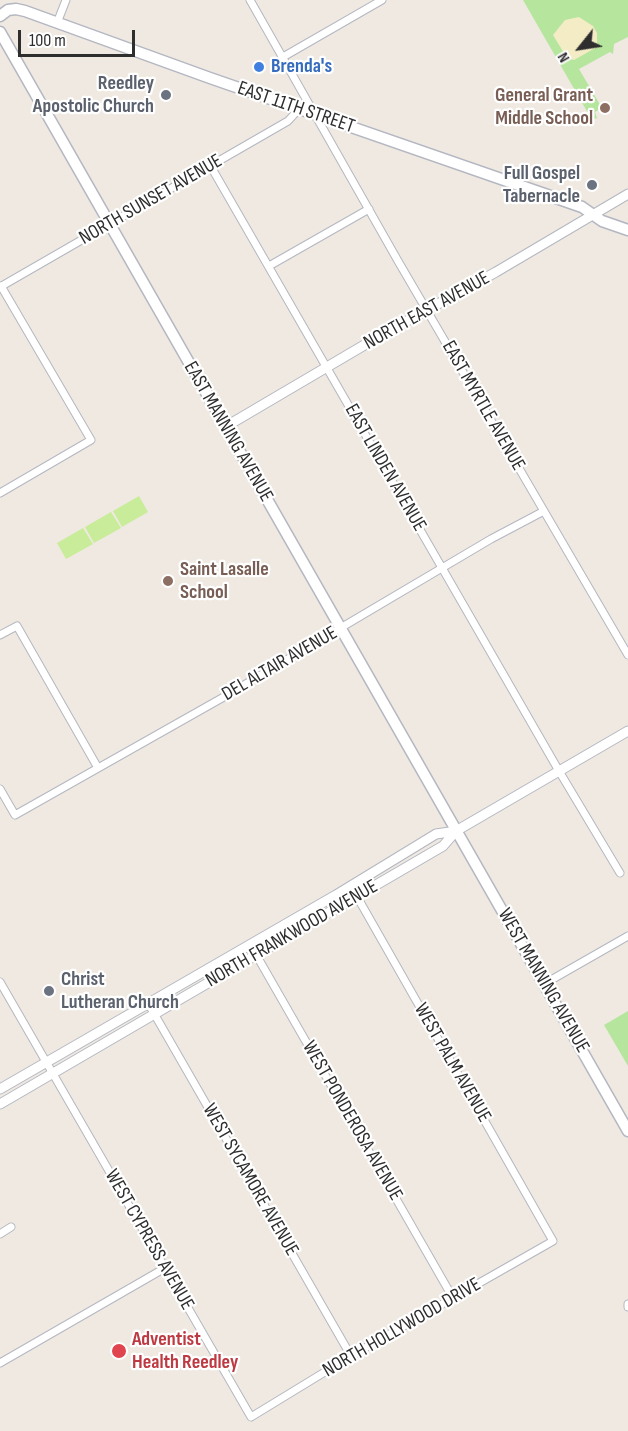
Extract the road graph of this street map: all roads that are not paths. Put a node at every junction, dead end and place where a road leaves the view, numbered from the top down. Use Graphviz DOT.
graph roads {
  1 [pos="66,0"];
  2 [pos="250,0"];
  3 [pos="382,0"];
  4 [pos="0,16"];
  5 [pos="57,23"];
  6 [pos="0,32"];
  7 [pos="283,57"];
  8 [pos="299,109"];
  9 [pos="316,114"];
  10 [pos="210,165"];
  11 [pos="628,194"];
  12 [pos="369,209"];
  13 [pos="592,214"];
  14 [pos="109,224"];
  15 [pos="628,230"];
  16 [pos="269,266"];
  17 [pos="1,286"];
  18 [pos="428,311"];
  19 [pos="327,368"];
  20 [pos="225,427"];
  21 [pos="0,493"];
  22 [pos="544,511"];
  23 [pos="443,569"];
  24 [pos="340,629"];
  25 [pos="0,635"];
  26 [pos="628,655"];
  27 [pos="628,731"];
  28 [pos="98,768"];
  29 [pos="559,771"];
  30 [pos="0,789"];
  31 [pos="456,831"];
  32 [pos="620,873"];
  33 [pos="351,886"];
  34 [pos="357,896"];
  35 [pos="628,936"];
  36 [pos="250,945"];
  37 [pos="256,955"];
  38 [pos="0,982"];
  39 [pos="544,984"];
  40 [pos="148,1003"];
  41 [pos="155,1014"];
  42 [pos="46,1062"];
  43 [pos="54,1073"];
  44 [pos="0,1089"];
  45 [pos="0,1104"];
  46 [pos="628,1131"];
  47 [pos="11,1227"];
  48 [pos="0,1234"];
  49 [pos="553,1241"];
  50 [pos="165,1268"];
  51 [pos="453,1298"];
  52 [pos="351,1356"];
  53 [pos="0,1363"];
  54 [pos="251,1418"];
  1 -- 5 [label="street"];
  2 -- 7 [label="street, EAST MYRTLE AVENUE"];
  3 -- 7 [label="street"];
  4 -- 5 [label="main road, EAST 11TH STREET"];
  5 -- 8 [label="main road, EAST 11TH STREET"];
  6 -- 14 [label="main road, EAST MANNING AVENUE"];
  7 -- 9 [label="street, EAST MYRTLE AVENUE"];
  8 -- 9 [label="main road, EAST 11TH STREET"];
  8 -- 10 [label="street, NORTH SUNSET AVENUE"];
  9 -- 12 [label="street, EAST MYRTLE AVENUE"];
  9 -- 13 [label="main road, EAST 11TH STREET"];
  10 -- 14 [label="street, NORTH SUNSET AVENUE"];
  10 -- 16 [label="street, EAST LINDEN AVENUE"];
  11 -- 13 [label="street, NORTH EAST AVENUE"];
  12 -- 16 [label="street"];
  12 -- 18 [label="street, EAST MYRTLE AVENUE"];
  13 -- 15 [label="main road, EAST 11TH STREET"];
  13 -- 18 [label="street, NORTH EAST AVENUE"];
  14 -- 17 [label="street, NORTH SUNSET AVENUE"];
  14 -- 20 [label="main road, EAST MANNING AVENUE"];
  16 -- 19 [label="street, EAST LINDEN AVENUE"];
  17 -- 21 [label="street"];
  18 -- 19 [label="street, NORTH EAST AVENUE"];
  18 -- 22 [label="street, EAST MYRTLE AVENUE"];
  19 -- 20 [label="street, NORTH EAST AVENUE"];
  19 -- 23 [label="street, EAST LINDEN AVENUE"];
  20 -- 24 [label="main road, EAST MANNING AVENUE"];
  22 -- 23 [label="street, DEL ALTAIR AVENUE"];
  22 -- 26 [label="street, EAST MYRTLE AVENUE"];
  23 -- 24 [label="street, DEL ALTAIR AVENUE"];
  23 -- 29 [label="street, EAST LINDEN AVENUE"];
  24 -- 28 [label="street, DEL ALTAIR AVENUE"];
  24 -- 31 [label="main road, EAST MANNING AVENUE"];
  25 -- 28 [label="street"];
  27 -- 29 [label="street, NORTH FRANKWOOD AVENUE"];
  28 -- 30 [label="street, DEL ALTAIR AVENUE"];
  29 -- 31 [label="street, NORTH FRANKWOOD AVENUE"];
  29 -- 32 [label="street, EAST LINDEN AVENUE"];
  31 -- 33 [label="street, NORTH FRANKWOOD AVENUE"];
  31 -- 34 [label="street, NORTH FRANKWOOD AVENUE"];
  31 -- 39 [label="main road, WEST MANNING AVENUE"];
  33 -- 34 [label="street, WEST PALM AVENUE"];
  33 -- 36 [label="street, NORTH FRANKWOOD AVENUE"];
  34 -- 37 [label="street, NORTH FRANKWOOD AVENUE"];
  34 -- 49 [label="street, WEST PALM AVENUE"];
  35 -- 39 [label="street"];
  36 -- 37 [label="street, WEST PONDEROSA AVENUE"];
  36 -- 40 [label="street, NORTH FRANKWOOD AVENUE"];
  37 -- 41 [label="street, NORTH FRANKWOOD AVENUE"];
  37 -- 51 [label="street, WEST PONDEROSA AVENUE"];
  38 -- 42 [label="street, WEST CYPRESS AVENUE"];
  39 -- 46 [label="main road, WEST MANNING AVENUE"];
  40 -- 41 [label="street, WEST SYCAMORE AVENUE"];
  40 -- 42 [label="street, NORTH FRANKWOOD AVENUE"];
  41 -- 43 [label="street, NORTH FRANKWOOD AVENUE"];
  41 -- 52 [label="street, WEST SYCAMORE AVENUE"];
  42 -- 43 [label="street, WEST CYPRESS AVENUE"];
  42 -- 44 [label="street, NORTH FRANKWOOD AVENUE"];
  43 -- 45 [label="street, NORTH FRANKWOOD AVENUE"];
  43 -- 50 [label="street, WEST CYPRESS AVENUE"];
  47 -- 48 [label="street"];
  49 -- 51 [label="street, NORTH HOLLYWOOD DRIVE"];
  50 -- 53 [label="street"];
  50 -- 54 [label="street, WEST CYPRESS AVENUE"];
  51 -- 52 [label="street, NORTH HOLLYWOOD DRIVE"];
  52 -- 54 [label="street, NORTH HOLLYWOOD DRIVE"];
}
